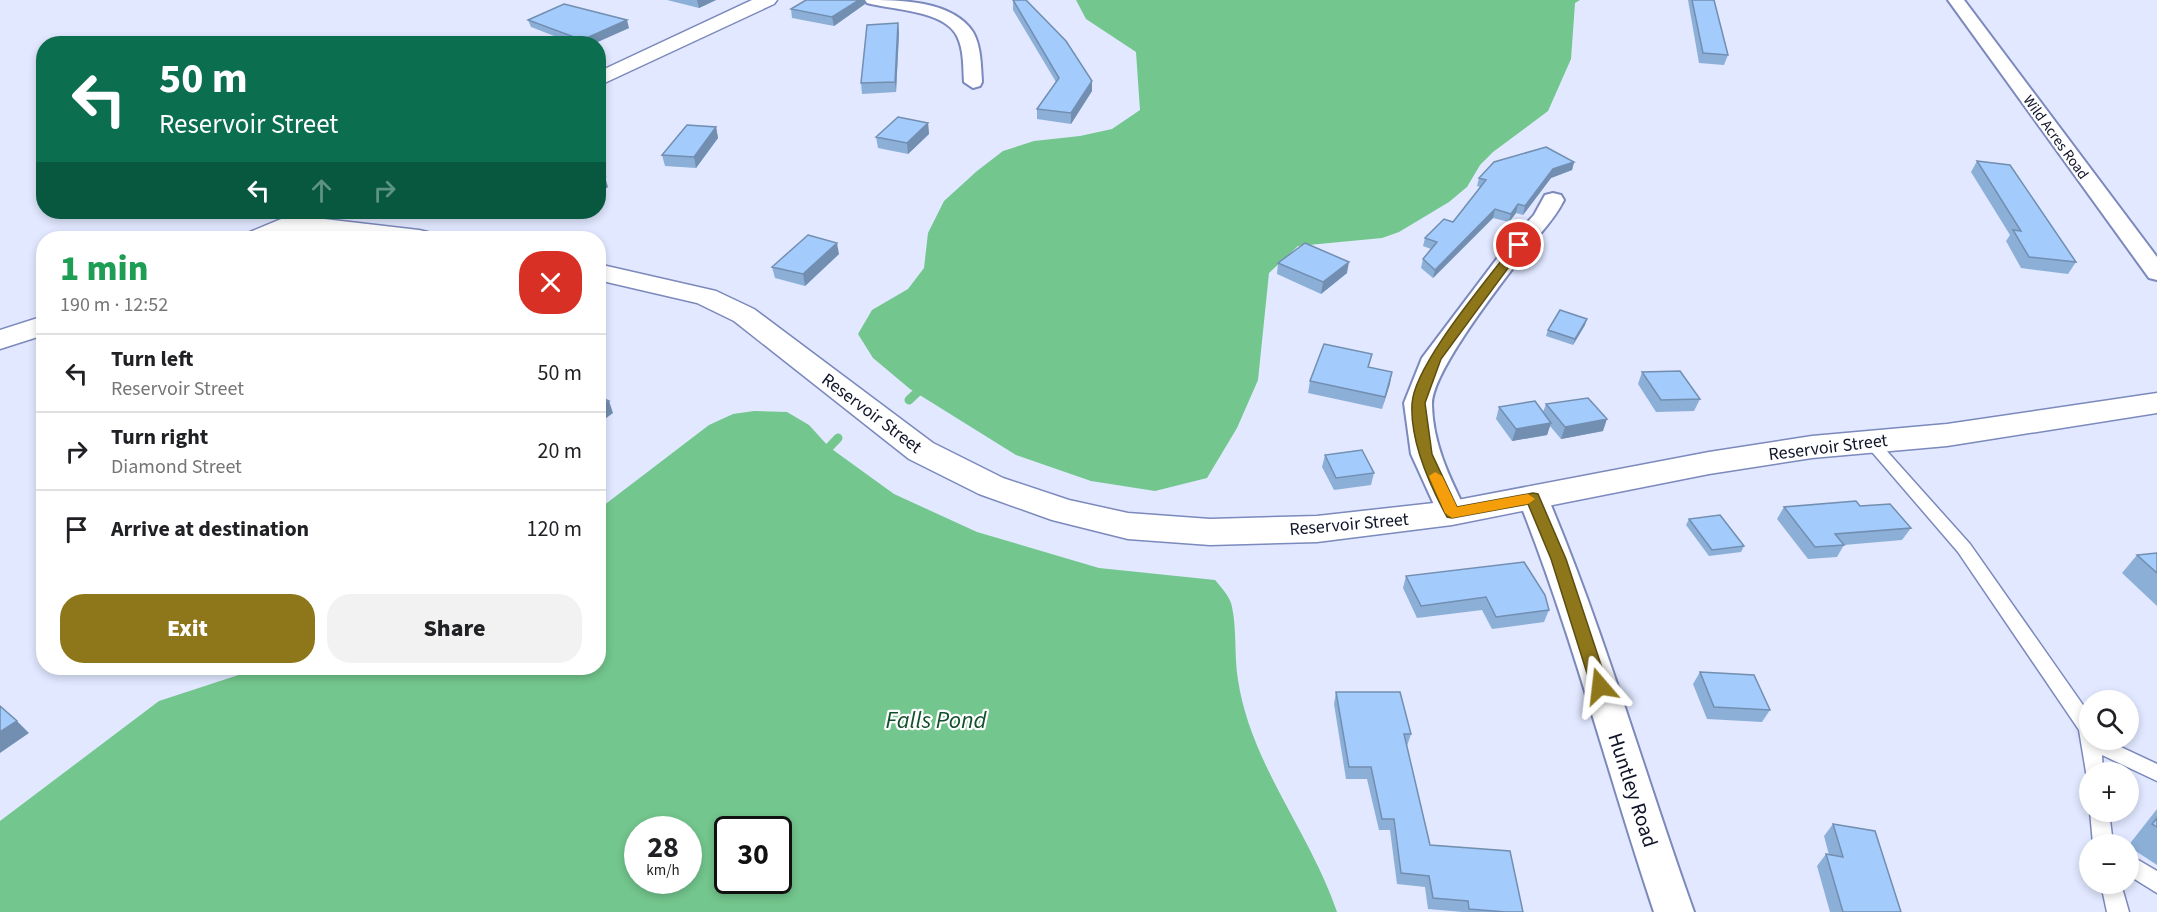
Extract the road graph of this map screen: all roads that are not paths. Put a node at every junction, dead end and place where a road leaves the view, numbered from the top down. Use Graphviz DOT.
graph roads {
  1 [pos="768,0"];
  2 [pos="873,0"];
  3 [pos="1956,0"];
  4 [pos="606,76"];
  5 [pos="973,82"];
  6 [pos="1553,200"];
  7 [pos="302,219"];
  8 [pos="318,219"];
  9 [pos="275,231"];
  10 [pos="382,231"];
  11 [pos="2157,273"];
  12 [pos="606,274"];
  13 [pos="36,328"];
  14 [pos="0,340"];
  15 [pos="2157,403"];
  16 [pos="1870,442"];
  17 [pos="1533,498"];
  18 [pos="1452,513"];
  19 [pos="2079,715"];
  20 [pos="2110,750"];
  21 [pos="2157,773"];
  22 [pos="2139,871"];
  23 [pos="2157,883"];
  24 [pos="2114,894"];
  25 [pos="1674,912"];
  26 [pos="2118,912"];
  1 -- 4 [label="street"];
  2 -- 5 [label="street"];
  3 -- 11 [label="street, Wild Acres Road"];
  6 -- 18 [label="street"];
  7 -- 9 [label="street"];
  8 -- 10 [label="street"];
  12 -- 18 [label="street, Reservoir Street"];
  13 -- 14 [label="street"];
  15 -- 16 [label="street, Reservoir Street"];
  16 -- 17 [label="street, Reservoir Street"];
  16 -- 19 [label="lane"];
  17 -- 18 [label="street, Reservoir Street"];
  17 -- 25 [label="street, Huntley Road"];
  20 -- 21 [label="lane"];
  22 -- 23 [label="lane"];
  24 -- 26 [label="lane"];
}
